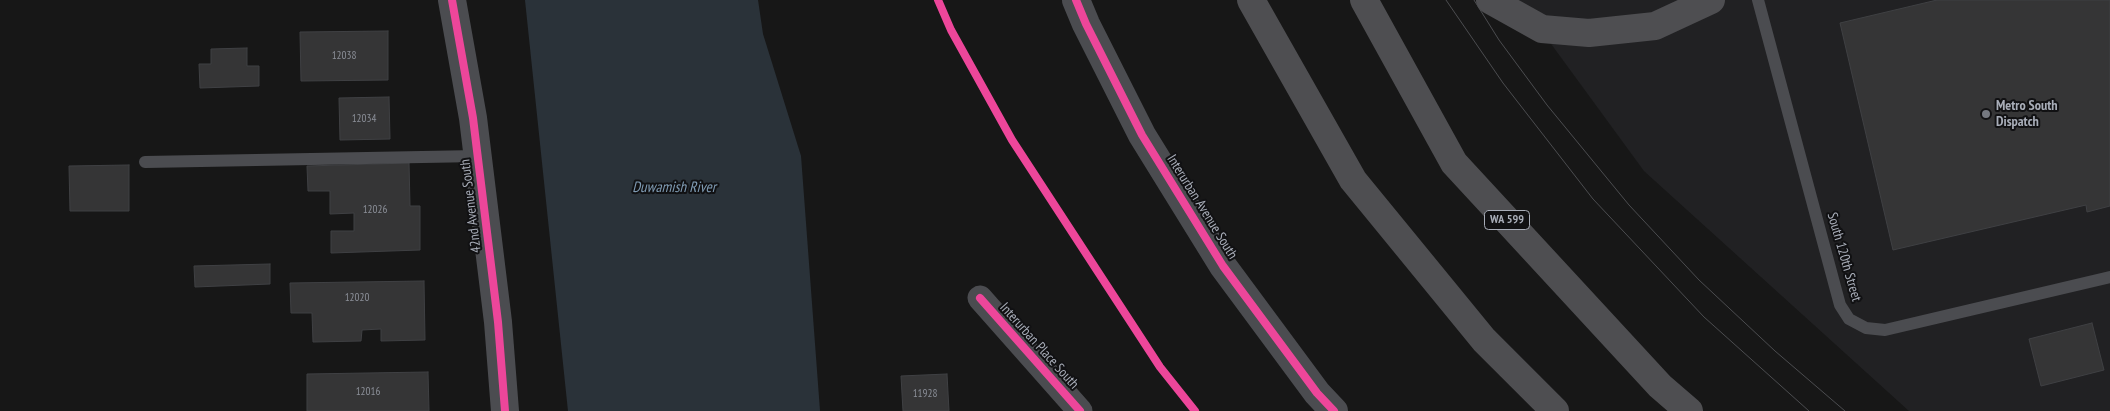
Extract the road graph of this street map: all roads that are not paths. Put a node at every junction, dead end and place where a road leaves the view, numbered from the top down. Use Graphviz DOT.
graph roads {
  1 [pos="452,0"];
  2 [pos="1076,0"];
  3 [pos="1251,0"];
  4 [pos="1364,0"];
  5 [pos="1490,0"];
  6 [pos="1711,0"];
  7 [pos="1758,0"];
  8 [pos="478,156"];
  9 [pos="145,162"];
  10 [pos="2110,277"];
  11 [pos="980,298"];
  12 [pos="505,411"];
  13 [pos="1080,411"];
  14 [pos="1334,411"];
  15 [pos="1555,411"];
  16 [pos="1689,411"];
  1 -- 8 [label="street, 42nd Avenue South"];
  2 -- 14 [label="street, Interurban Avenue South"];
  3 -- 15 [label="highway"];
  4 -- 16 [label="highway, WA 599"];
  5 -- 6 [label="highway"];
  7 -- 10 [label="lane, South 120th Street"];
  8 -- 9 [label="lane"];
  8 -- 12 [label="street, 42nd Avenue South"];
  11 -- 13 [label="street, Interurban Place South"];
}
